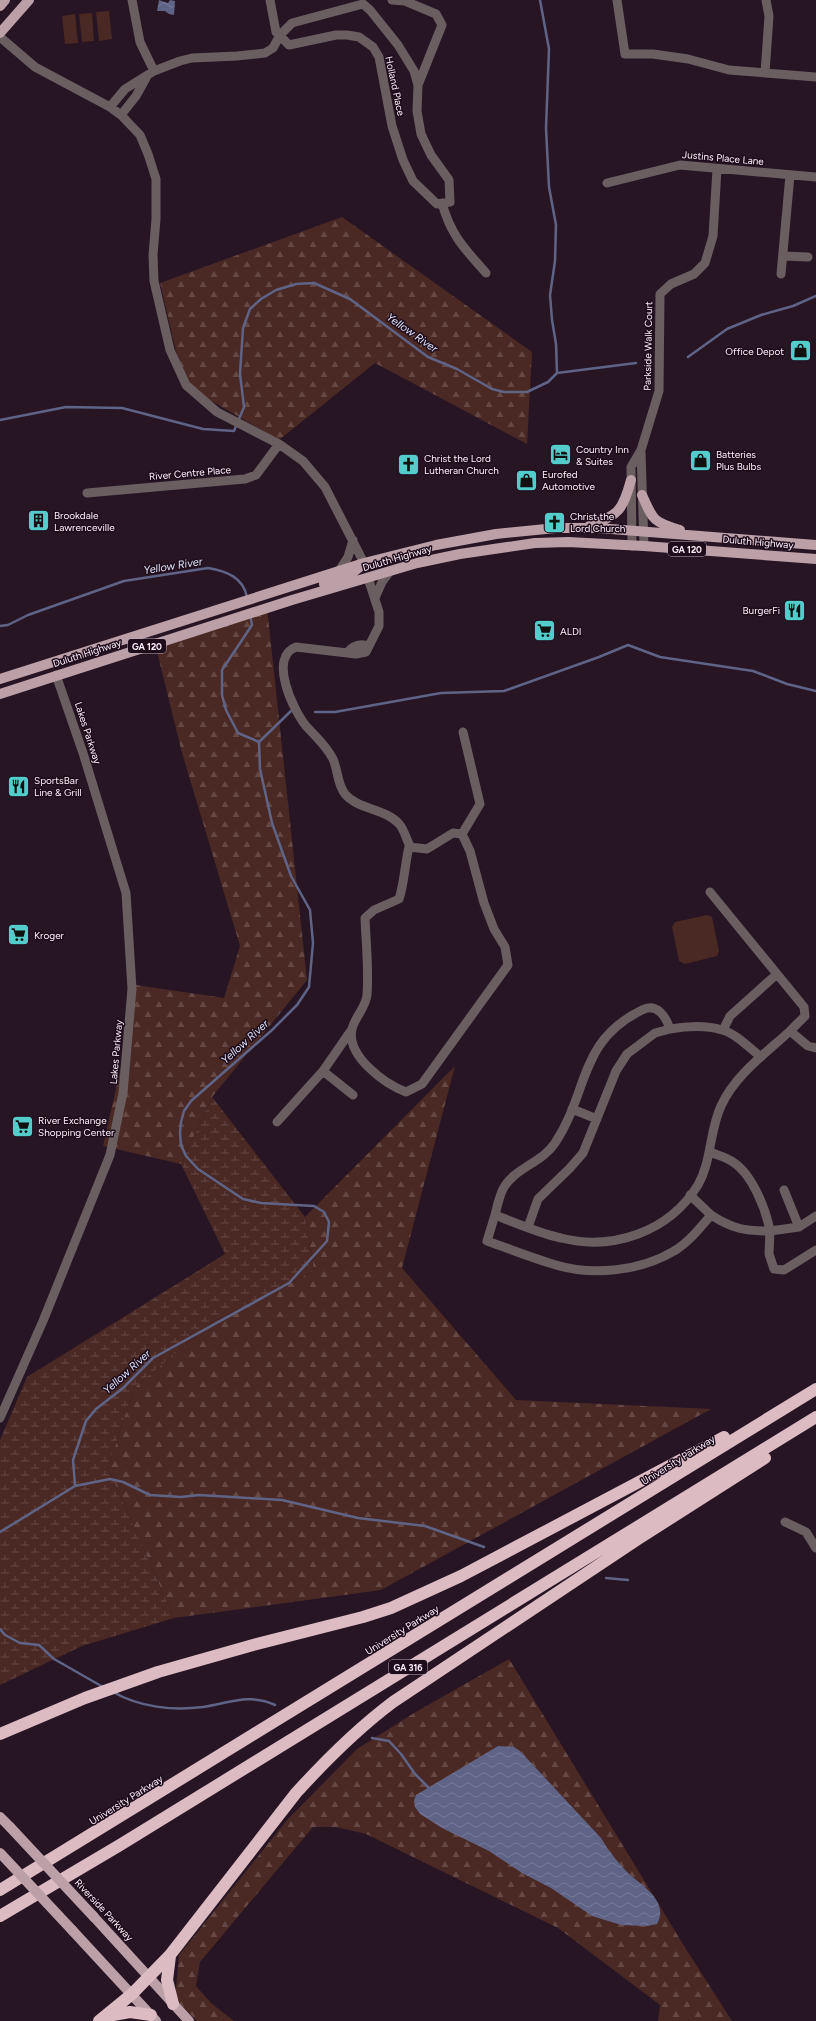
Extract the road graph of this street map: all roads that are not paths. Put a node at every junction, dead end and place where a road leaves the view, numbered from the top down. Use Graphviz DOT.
graph roads {
  1 [pos="3,0"];
  2 [pos="29,0"];
  3 [pos="132,0"];
  4 [pos="270,0"];
  5 [pos="392,0"];
  6 [pos="617,0"];
  7 [pos="766,0"];
  8 [pos="364,1"];
  9 [pos="0,6"];
  10 [pos="0,33"];
  11 [pos="280,35"];
  12 [pos="0,37"];
  13 [pos="154,71"];
  14 [pos="766,73"];
  15 [pos="816,77"];
  16 [pos="146,78"];
  17 [pos="418,85"];
  18 [pos="110,106"];
  19 [pos="121,115"];
  20 [pos="717,169"];
  21 [pos="790,175"];
  22 [pos="816,177"];
  23 [pos="606,183"];
  24 [pos="442,203"];
  25 [pos="783,256"];
  26 [pos="808,257"];
  27 [pos="486,273"];
  28 [pos="781,274"];
  29 [pos="279,444"];
  30 [pos="641,450"];
  31 [pos="631,480"];
  32 [pos="87,494"];
  33 [pos="642,494"];
  34 [pos="582,528"];
  35 [pos="632,531"];
  36 [pos="643,532"];
  37 [pos="695,536"];
  38 [pos="353,540"];
  39 [pos="436,545"];
  40 [pos="816,545"];
  41 [pos="632,546"];
  42 [pos="644,546"];
  43 [pos="816,559"];
  44 [pos="364,563"];
  45 [pos="390,570"];
  46 [pos="339,571"];
  47 [pos="368,578"];
  48 [pos="375,598"];
  49 [pos="292,600"];
  50 [pos="56,675"];
  51 [pos="0,679"];
  52 [pos="0,694"];
  53 [pos="463,732"];
  54 [pos="462,834"];
  55 [pos="409,846"];
  56 [pos="710,892"];
  57 [pos="777,974"];
  58 [pos="352,1029"];
  59 [pos="670,1029"];
  60 [pos="723,1030"];
  61 [pos="790,1031"];
  62 [pos="816,1048"];
  63 [pos="761,1057"];
  64 [pos="323,1071"];
  65 [pos="353,1095"];
  66 [pos="572,1109"];
  67 [pos="597,1119"];
  68 [pos="277,1122"];
  69 [pos="710,1152"];
  70 [pos="784,1190"];
  71 [pos="690,1195"];
  72 [pos="494,1215"];
  73 [pos="711,1215"];
  74 [pos="816,1216"];
  75 [pos="528,1227"];
  76 [pos="799,1227"];
  77 [pos="770,1231"];
  78 [pos="816,1250"];
  79 [pos="816,1389"];
  80 [pos="776,1414"];
  81 [pos="816,1417"];
  82 [pos="0,1418"];
  83 [pos="816,1424"];
  84 [pos="785,1522"];
  85 [pos="816,1548"];
  86 [pos="0,1734"];
  87 [pos="0,1817"];
  88 [pos="0,1853"];
  89 [pos="0,1890"];
  90 [pos="0,1916"];
  91 [pos="170,1955"];
  92 [pos="150,1977"];
  93 [pos="132,1994"];
  94 [pos="173,2004"];
  95 [pos="153,2018"];
  96 [pos="103,2019"];
  97 [pos="189,2021"];
  1 -- 9 [label="main road"];
  2 -- 10 [label="main road"];
  3 -- 13 [label="street"];
  4 -- 11 [label="street"];
  5 -- 17 [label="street"];
  6 -- 14 [label="street"];
  7 -- 14 [label="street"];
  8 -- 11 [label="street"];
  8 -- 17 [label="street"];
  11 -- 13 [label="street"];
  11 -- 24 [label="street, Holland Place"];
  12 -- 18 [label="street"];
  13 -- 16 [label="street"];
  14 -- 15 [label="street"];
  16 -- 18 [label="street"];
  16 -- 19 [label="street"];
  17 -- 24 [label="street"];
  18 -- 19 [label="street"];
  19 -- 29 [label="street"];
  20 -- 21 [label="street, Justins Place Lane"];
  20 -- 23 [label="street, Justins Place Lane"];
  20 -- 30 [label="street, Parkside Walk Court"];
  21 -- 22 [label="street, Justins Place Lane"];
  21 -- 25 [label="street"];
  24 -- 27 [label="street"];
  25 -- 26 [label="street"];
  25 -- 28 [label="street"];
  29 -- 32 [label="street, River Centre Place"];
  29 -- 38 [label="street"];
  30 -- 31 [label="street"];
  30 -- 33 [label="street"];
  31 -- 34 [label="main road"];
  31 -- 35 [label="street"];
  33 -- 36 [label="street"];
  33 -- 37 [label="main road"];
  34 -- 35 [label="main road, Duluth Highway / GA 120"];
  34 -- 39 [label="main road, Duluth Highway / GA 120"];
  35 -- 36 [label="main road, Duluth Highway / GA 120"];
  35 -- 41 [label="street"];
  36 -- 37 [label="main road, Duluth Highway / GA 120"];
  36 -- 42 [label="street"];
  37 -- 40 [label="main road, Duluth Highway / GA 120"];
  38 -- 44 [label="street"];
  38 -- 46 [label="street"];
  39 -- 44 [label="main road, Duluth Highway / GA 120"];
  39 -- 47 [label="main road"];
  41 -- 42 [label="main road, Duluth Highway / GA 120"];
  41 -- 45 [label="main road, Duluth Highway / GA 120"];
  42 -- 43 [label="main road, Duluth Highway / GA 120"];
  44 -- 46 [label="main road, Duluth Highway / GA 120"];
  44 -- 49 [label="main road"];
  45 -- 47 [label="main road, Duluth Highway / GA 120"];
  45 -- 48 [label="street"];
  46 -- 51 [label="main road, Duluth Highway / GA 120"];
  47 -- 48 [label="street"];
  47 -- 49 [label="main road, Duluth Highway / GA 120"];
  48 -- 55 [label="street"];
  49 -- 50 [label="main road, Duluth Highway / GA 120"];
  50 -- 52 [label="main road, Duluth Highway / GA 120"];
  50 -- 82 [label="street, Lakes Parkway"];
  53 -- 54 [label="street"];
  54 -- 55 [label="street"];
  54 -- 58 [label="street"];
  55 -- 58 [label="street"];
  56 -- 57 [label="street"];
  57 -- 60 [label="street"];
  57 -- 61 [label="street"];
  58 -- 64 [label="street"];
  59 -- 60 [label="street"];
  59 -- 66 [label="street"];
  59 -- 67 [label="street"];
  60 -- 63 [label="street"];
  61 -- 62 [label="street"];
  61 -- 63 [label="street"];
  63 -- 69 [label="street"];
  64 -- 65 [label="street"];
  64 -- 68 [label="street"];
  66 -- 67 [label="street"];
  66 -- 72 [label="street"];
  67 -- 75 [label="street"];
  69 -- 71 [label="street"];
  69 -- 77 [label="street"];
  70 -- 76 [label="street"];
  71 -- 73 [label="street"];
  71 -- 75 [label="street"];
  72 -- 73 [label="street"];
  72 -- 75 [label="street"];
  73 -- 77 [label="street"];
  74 -- 76 [label="street"];
  76 -- 77 [label="street"];
  77 -- 78 [label="street"];
  79 -- 80 [label="highway, University Parkway / GA 316"];
  80 -- 86 [label="highway"];
  80 -- 89 [label="highway, University Parkway / GA 316"];
  81 -- 90 [label="highway, GA 316"];
  83 -- 91 [label="highway"];
  84 -- 85 [label="street"];
  87 -- 92 [label="main road, Riverside Parkway, bridge"];
  88 -- 93 [label="main road, bridge"];
  91 -- 92 [label="highway"];
  91 -- 94 [label="highway"];
  92 -- 93 [label="highway"];
  92 -- 94 [label="main road, Riverside Parkway"];
  93 -- 95 [label="main road"];
  93 -- 96 [label="highway"];
  94 -- 97 [label="main road, Riverside Parkway"];
  95 -- 96 [label="highway"];
}
